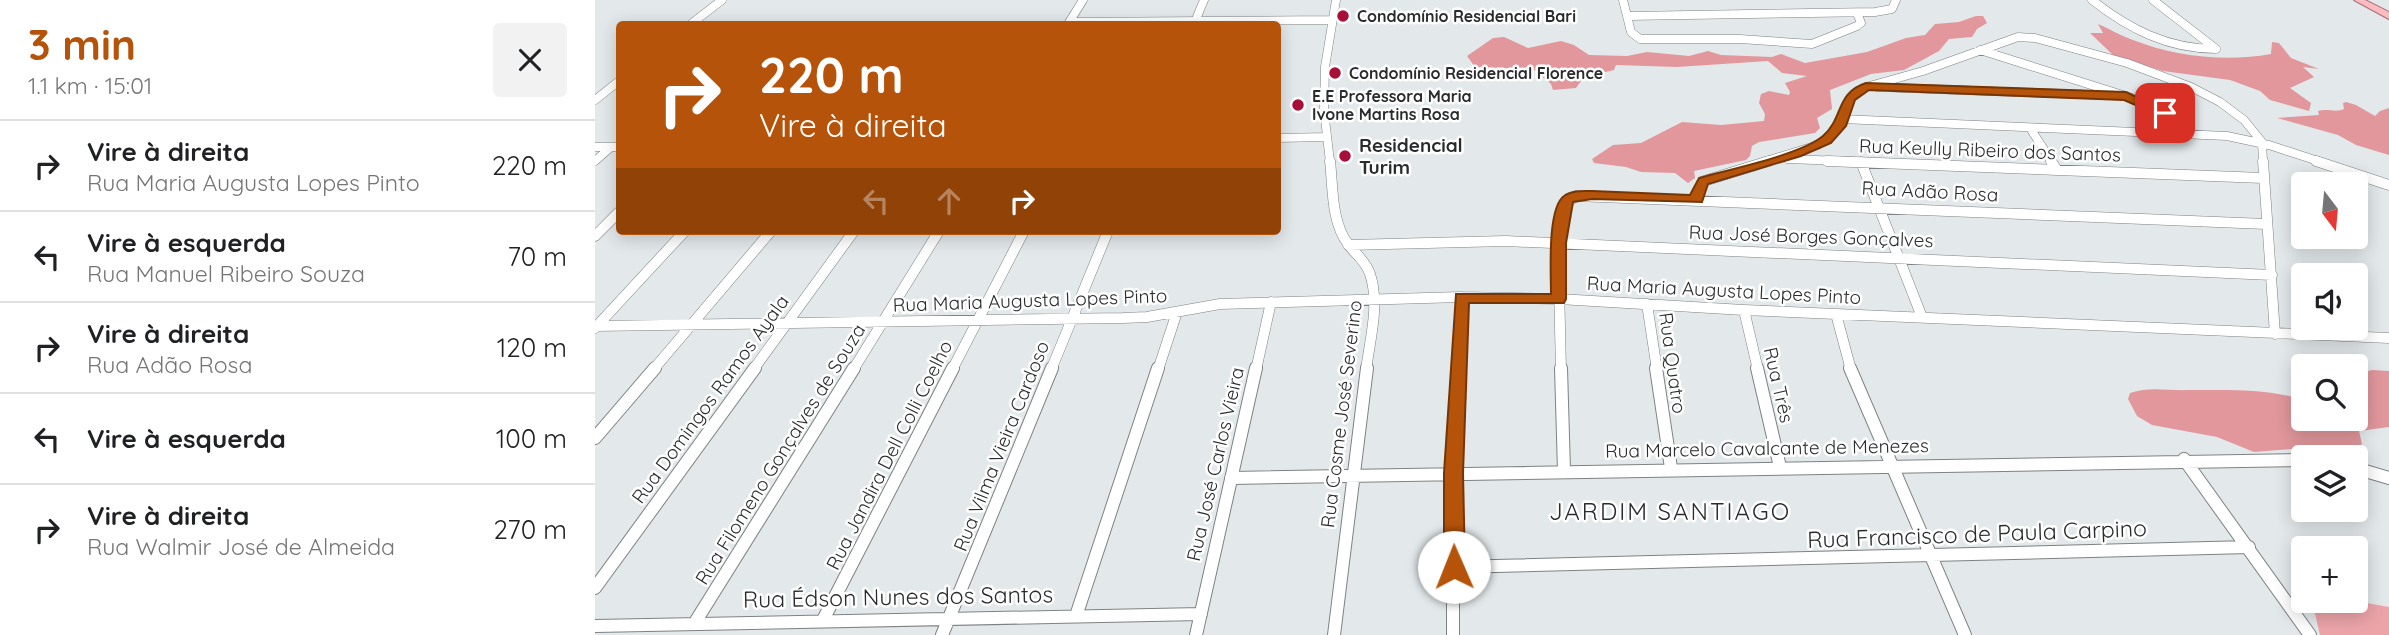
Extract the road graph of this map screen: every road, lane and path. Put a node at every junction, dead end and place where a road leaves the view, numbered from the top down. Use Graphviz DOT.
graph roads {
  1 [pos="722,0"];
  2 [pos="1083,0"];
  3 [pos="1204,0"];
  4 [pos="1336,0"];
  5 [pos="1623,0"];
  6 [pos="1896,0"];
  7 [pos="2092,0"];
  8 [pos="2153,0"];
  9 [pos="2358,0"];
  10 [pos="1857,13"];
  11 [pos="1628,16"];
  12 [pos="2389,16"];
  13 [pos="1332,20"];
  14 [pos="695,21"];
  15 [pos="1070,21"];
  16 [pos="1196,21"];
  17 [pos="1281,21"];
  18 [pos="1980,50"];
  19 [pos="1907,76"];
  20 [pos="2078,82"];
  21 [pos="616,83"];
  22 [pos="1866,87"];
  23 [pos="1919,88"];
  24 [pos="2081,95"];
  25 [pos="2126,96"];
  26 [pos="595,100"];
  27 [pos="1842,119"];
  28 [pos="2029,128"];
  29 [pos="2187,134"];
  30 [pos="1327,137"];
  31 [pos="1281,138"];
  32 [pos="2262,142"];
  33 [pos="1818,145"];
  34 [pos="595,147"];
  35 [pos="615,147"];
  36 [pos="1779,158"];
  37 [pos="595,161"];
  38 [pos="1841,161"];
  39 [pos="1861,162"];
  40 [pos="2057,170"];
  41 [pos="2263,178"];
  42 [pos="2389,185"];
  43 [pos="1697,199"];
  44 [pos="1878,206"];
  45 [pos="616,215"];
  46 [pos="2266,224"];
  47 [pos="681,235"];
  48 [pos="768,235"];
  49 [pos="850,235"];
  50 [pos="937,235"];
  51 [pos="1022,235"];
  52 [pos="1106,235"];
  53 [pos="595,236"];
  54 [pos="1558,243"];
  55 [pos="1348,245"];
  56 [pos="1899,257"];
  57 [pos="2272,275"];
  58 [pos="1461,297"];
  59 [pos="1375,299"];
  60 [pos="1559,299"];
  61 [pos="1272,302"];
  62 [pos="1647,304"];
  63 [pos="1744,310"];
  64 [pos="1177,312"];
  65 [pos="1836,314"];
  66 [pos="1922,317"];
  67 [pos="1073,318"];
  68 [pos="978,320"];
  69 [pos="786,323"];
  70 [pos="882,323"];
  71 [pos="692,324"];
  72 [pos="595,327"];
  73 [pos="2275,334"];
  74 [pos="2389,338"];
  75 [pos="595,439"];
  76 [pos="2184,460"];
  77 [pos="2291,460"];
  78 [pos="1892,465"];
  79 [pos="1780,467"];
  80 [pos="1671,468"];
  81 [pos="1564,471"];
  82 [pos="2368,472"];
  83 [pos="1453,473"];
  84 [pos="1354,474"];
  85 [pos="1231,478"];
  86 [pos="2389,478"];
  87 [pos="2249,547"];
  88 [pos="1932,557"];
  89 [pos="1454,567"];
  90 [pos="595,588"];
  91 [pos="1201,614"];
  92 [pos="1076,616"];
  93 [pos="948,618"];
  94 [pos="823,620"];
  95 [pos="694,624"];
  96 [pos="595,626"];
  97 [pos="942,635"];
  98 [pos="1196,635"];
  99 [pos="1334,635"];
  100 [pos="1453,635"];
  101 [pos="1965,635"];
  102 [pos="2310,635"];
  1 -- 14 [label="street"];
  2 -- 15 [label="street"];
  3 -- 16 [label="street"];
  4 -- 13 [label="street, Rua Cosme José Severino"];
  5 -- 11 [label="street"];
  6 -- 10 [label="street"];
  7 -- 8 [label="street"];
  9 -- 12 [label="main road"];
  10 -- 11 [label="street"];
  10 -- 11 [label="street"];
  13 -- 17 [label="street"];
  13 -- 30 [label="street, Rua Cosme José Severino"];
  18 -- 19 [label="street"];
  18 -- 20 [label="street"];
  18 -- 32 [label="street"];
  19 -- 22 [label="street"];
  19 -- 23 [label="street"];
  20 -- 24 [label="street"];
  20 -- 25 [label="street"];
  21 -- 26 [label="street"];
  22 -- 23 [label="street"];
  22 -- 27 [label="street"];
  23 -- 24 [label="street"];
  24 -- 25 [label="street"];
  25 -- 29 [label="street"];
  27 -- 28 [label="street"];
  27 -- 33 [label="street"];
  28 -- 29 [label="street"];
  28 -- 40 [label="street"];
  29 -- 32 [label="street"];
  30 -- 31 [label="street"];
  30 -- 55 [label="street, Rua Cosme José Severino"];
  32 -- 41 [label="street"];
  32 -- 42 [label="street"];
  33 -- 36 [label="street"];
  33 -- 38 [label="street, Rua Keully Ribeiro dos Santos"];
  34 -- 35 [label="street"];
  35 -- 37 [label="street"];
  36 -- 38 [label="street, Rua Keully Ribeiro dos Santos"];
  36 -- 43 [label="street"];
  38 -- 39 [label="street, Rua Keully Ribeiro dos Santos"];
  39 -- 40 [label="street, Rua Keully Ribeiro dos Santos"];
  39 -- 44 [label="street"];
  40 -- 41 [label="street, Rua Keully Ribeiro dos Santos"];
  41 -- 46 [label="street"];
  43 -- 44 [label="street, Rua Adão Rosa"];
  43 -- 54 [label="street, Rua Adão Rosa"];
  44 -- 46 [label="street, Rua Adão Rosa"];
  44 -- 56 [label="street"];
  45 -- 53 [label="street"];
  46 -- 57 [label="street"];
  47 -- 72 [label="street"];
  48 -- 71 [label="street"];
  49 -- 69 [label="street, Rua Domingos Ramos Ayala"];
  50 -- 70 [label="street, Rua Filomeno Gonçalves de Souza"];
  51 -- 68 [label="street, Rua Jandira Dell Colli Coelho"];
  52 -- 67 [label="street, Rua Vilma Vieira Cardoso"];
  54 -- 55 [label="street, Rua José Borges Gonçalves"];
  54 -- 56 [label="street, Rua José Borges Gonçalves"];
  54 -- 60 [label="street"];
  55 -- 59 [label="street, Rua Cosme José Severino"];
  56 -- 57 [label="street, Rua José Borges Gonçalves"];
  56 -- 66 [label="street"];
  57 -- 73 [label="street"];
  58 -- 59 [label="street, Rua Maria Augusta Lopes Pinto"];
  58 -- 60 [label="street, Rua Maria Augusta Lopes Pinto"];
  58 -- 83 [label="street"];
  59 -- 61 [label="street, Rua Maria Augusta Lopes Pinto"];
  59 -- 84 [label="street, Rua Cosme José Severino"];
  60 -- 62 [label="street, Rua Maria Augusta Lopes Pinto"];
  60 -- 81 [label="street"];
  61 -- 64 [label="street, Rua Maria Augusta Lopes Pinto"];
  61 -- 85 [label="street, Rua José Carlos Vieira"];
  62 -- 63 [label="street, Rua Maria Augusta Lopes Pinto"];
  62 -- 80 [label="street, Rua Quatro"];
  63 -- 65 [label="street, Rua Maria Augusta Lopes Pinto"];
  63 -- 79 [label="street, Rua Três"];
  64 -- 67 [label="street, Rua Maria Augusta Lopes Pinto"];
  64 -- 92 [label="street"];
  65 -- 66 [label="street, Rua Maria Augusta Lopes Pinto"];
  65 -- 78 [label="street"];
  66 -- 73 [label="street, Rua Maria Augusta Lopes Pinto"];
  67 -- 68 [label="street, Rua Maria Augusta Lopes Pinto"];
  67 -- 93 [label="street, Rua Vilma Vieira Cardoso"];
  68 -- 70 [label="street, Rua Maria Augusta Lopes Pinto"];
  68 -- 94 [label="street, Rua Jandira Dell Colli Coelho"];
  69 -- 70 [label="street, Rua Maria Augusta Lopes Pinto"];
  69 -- 71 [label="street, Rua Maria Augusta Lopes Pinto"];
  69 -- 90 [label="street, Rua Domingos Ramos Ayala"];
  70 -- 95 [label="street, Rua Filomeno Gonçalves de Souza"];
  71 -- 72 [label="street, Rua Maria Augusta Lopes Pinto"];
  71 -- 75 [label="street"];
  73 -- 74 [label="street, Rua Maria Augusta Lopes Pinto"];
  76 -- 77 [label="street, Rua Marcelo Cavalcante de Menezes"];
  76 -- 78 [label="street, Rua Marcelo Cavalcante de Menezes"];
  76 -- 87 [label="street"];
  78 -- 79 [label="street, Rua Marcelo Cavalcante de Menezes"];
  78 -- 88 [label="street"];
  79 -- 80 [label="street, Rua Marcelo Cavalcante de Menezes"];
  80 -- 81 [label="street, Rua Marcelo Cavalcante de Menezes"];
  81 -- 83 [label="street, Rua Marcelo Cavalcante de Menezes"];
  82 -- 86 [label="street"];
  83 -- 84 [label="street, Rua Marcelo Cavalcante de Menezes"];
  83 -- 89 [label="street"];
  84 -- 85 [label="street, Rua Marcelo Cavalcante de Menezes"];
  84 -- 99 [label="street, Rua Cosme José Severino"];
  85 -- 91 [label="street, Rua José Carlos Vieira"];
  87 -- 88 [label="street, Rua Francisco de Paula Carpino"];
  87 -- 102 [label="street"];
  88 -- 89 [label="street, Rua Francisco de Paula Carpino"];
  88 -- 101 [label="street"];
  89 -- 100 [label="street"];
  91 -- 92 [label="street, Rua Édson Nunes dos Santos"];
  91 -- 98 [label="street, Rua José Carlos Vieira"];
  92 -- 93 [label="street, Rua Édson Nunes dos Santos"];
  93 -- 94 [label="street, Rua Édson Nunes dos Santos"];
  93 -- 97 [label="street, Rua Vilma Vieira Cardoso"];
  94 -- 95 [label="street, Rua Édson Nunes dos Santos"];
  95 -- 96 [label="street, Rua Édson Nunes dos Santos"];
}
